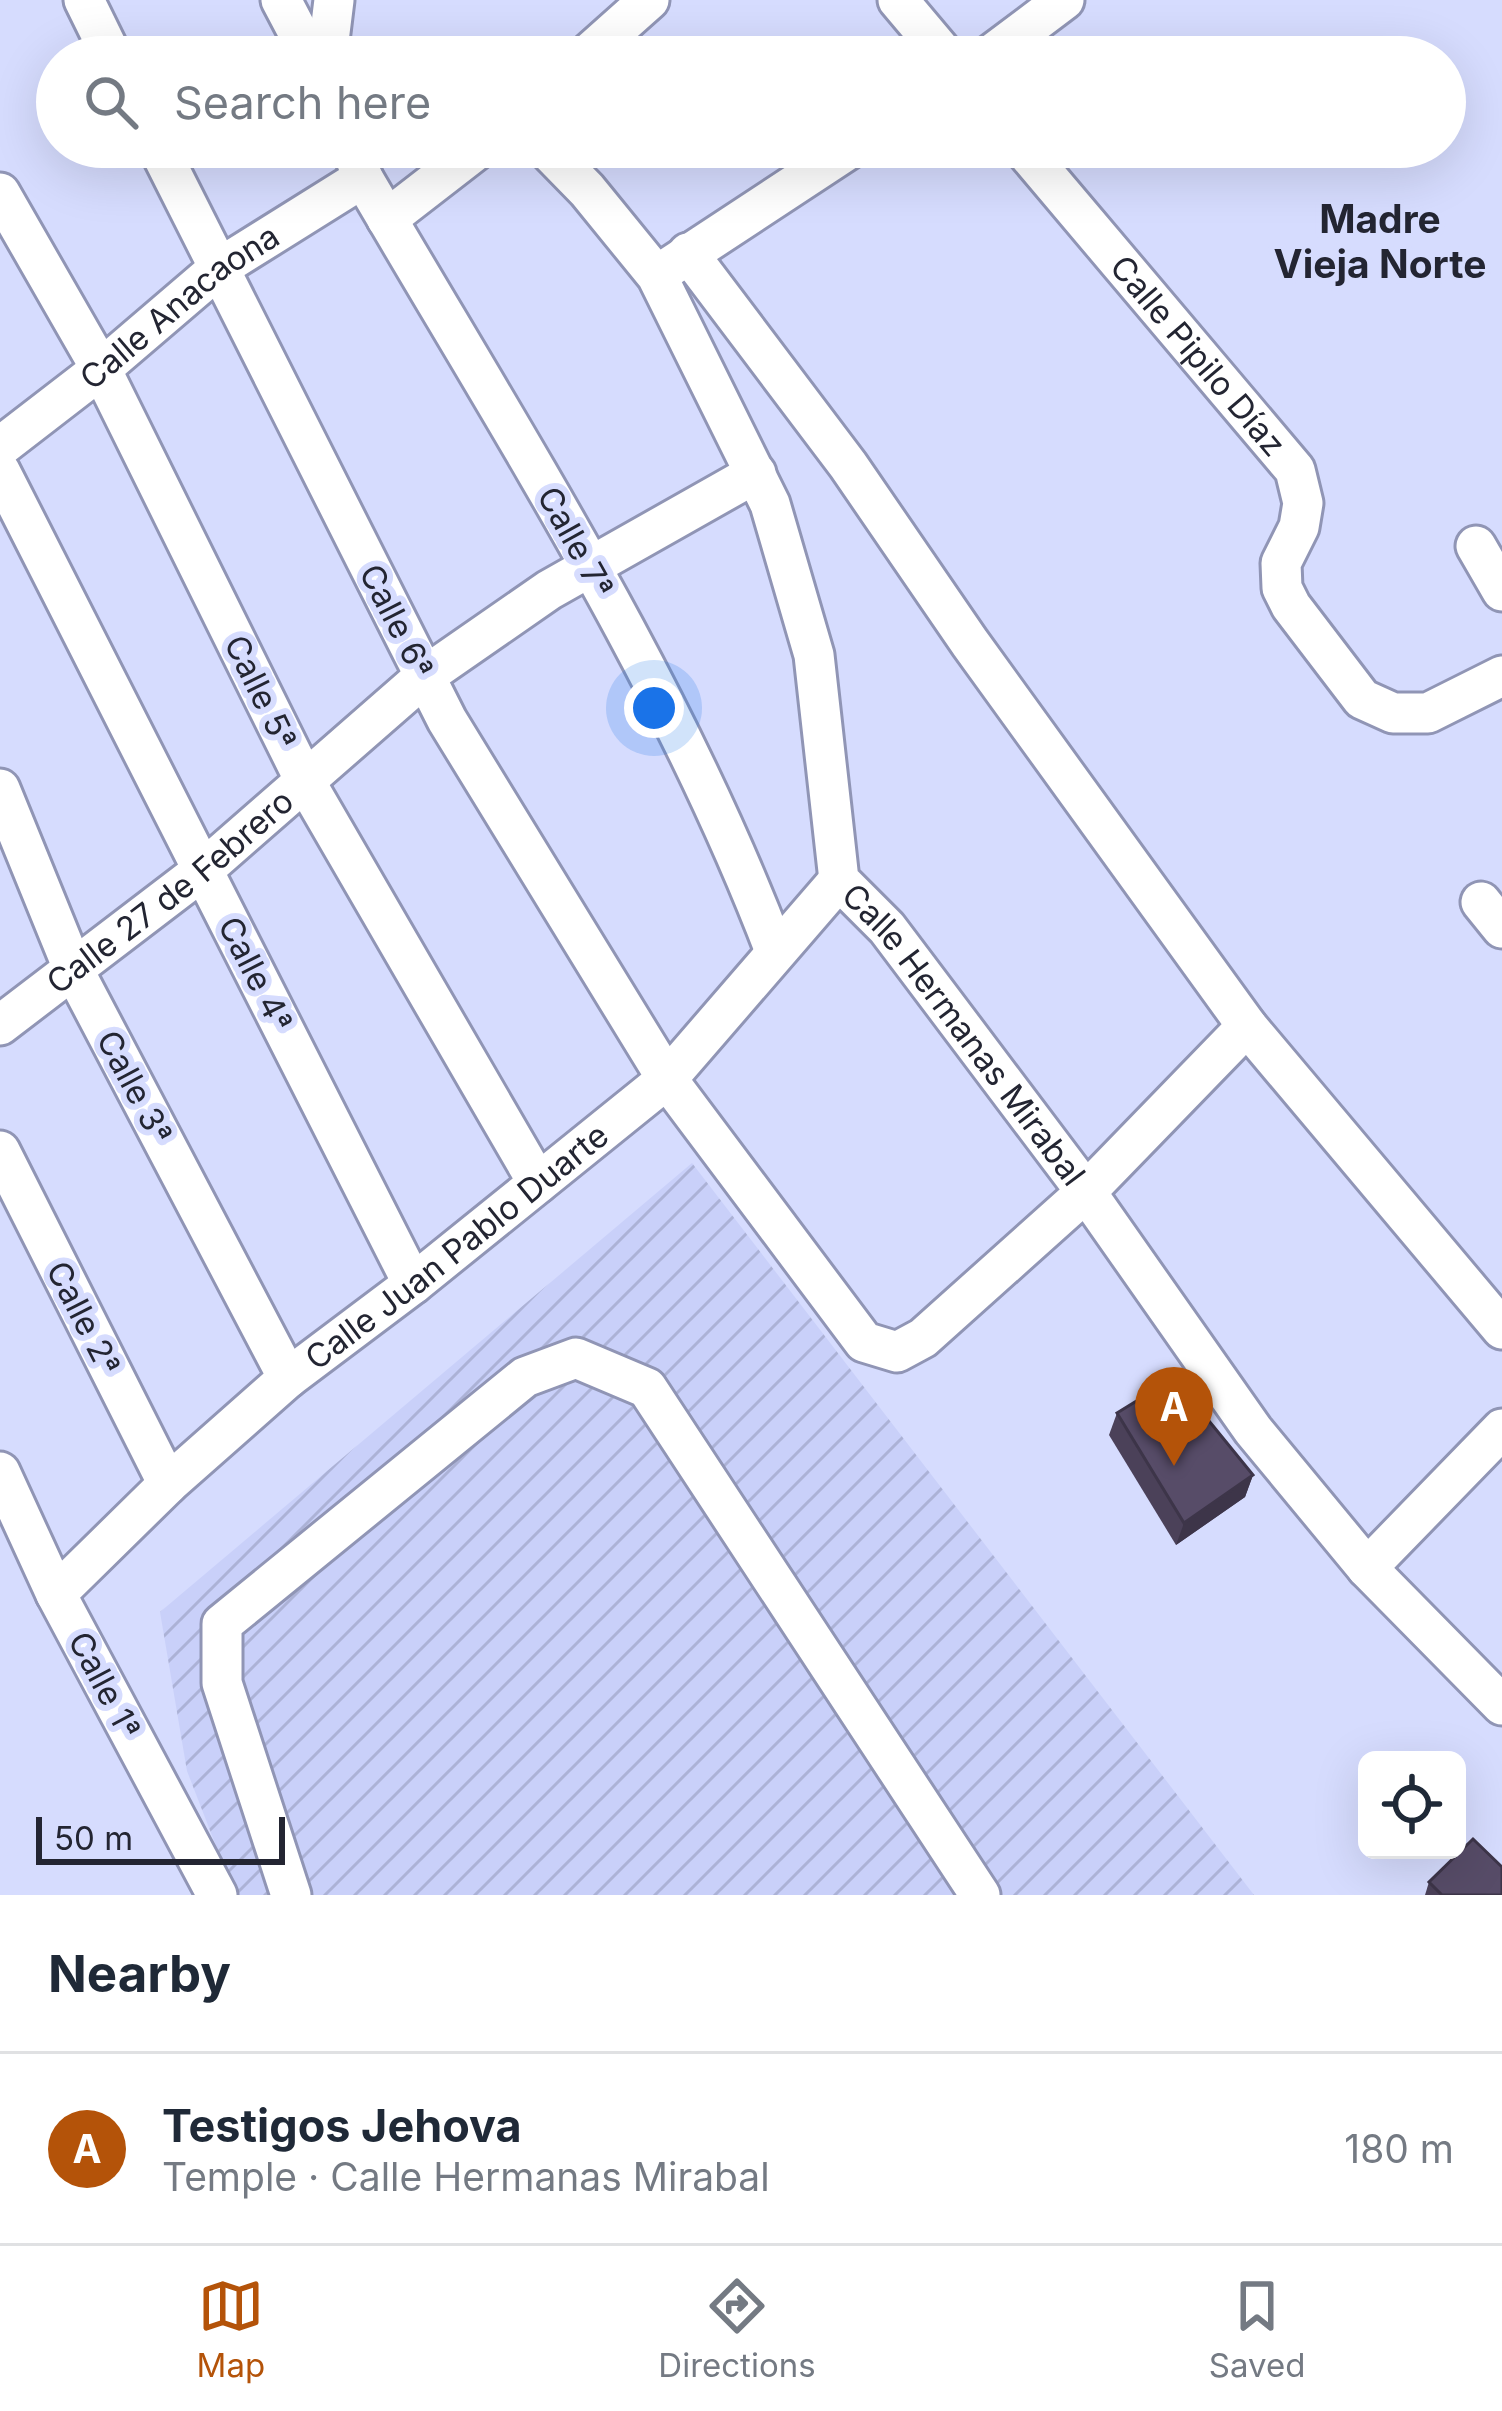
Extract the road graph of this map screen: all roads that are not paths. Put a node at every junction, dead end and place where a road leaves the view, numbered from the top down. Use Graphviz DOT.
graph roads {
  1 [pos="84,0"];
  2 [pos="281,0"];
  3 [pos="334,0"];
  4 [pos="649,0"];
  5 [pos="898,0"];
  6 [pos="1064,0"];
  7 [pos="102,36"];
  8 [pos="299,36"];
  9 [pos="330,36"];
  10 [pos="609,36"];
  11 [pos="928,36"];
  12 [pos="1016,36"];
  13 [pos="168,168"];
  14 [pos="349,168"];
  15 [pos="360,168"];
  16 [pos="453,168"];
  17 [pos="566,168"];
  18 [pos="820,168"];
  19 [pos="1040,168"];
  20 [pos="0,193"];
  21 [pos="387,219"];
  22 [pos="672,264"];
  23 [pos="218,268"];
  24 [pos="100,369"];
  25 [pos="0,447"];
  26 [pos="0,472"];
  27 [pos="756,473"];
  28 [pos="1477,547"];
  29 [pos="591,566"];
  30 [pos="1502,591"];
  31 [pos="425,676"];
  32 [pos="1502,676"];
  33 [pos="306,783"];
  34 [pos="0,789"];
  35 [pos="203,870"];
  36 [pos="839,880"];
  37 [pos="775,951"];
  38 [pos="74,971"];
  39 [pos="0,1025"];
  40 [pos="1247,1026"];
  41 [pos="667,1078"];
  42 [pos="0,1151"];
  43 [pos="538,1183"];
  44 [pos="1086,1192"];
  45 [pos="413,1284"];
  46 [pos="1502,1329"];
  47 [pos="288,1378"];
  48 [pos="1502,1429"];
  49 [pos="0,1472"];
  50 [pos="168,1484"];
  51 [pos="1367,1568"];
  52 [pos="56,1594"];
  53 [pos="1502,1705"];
  54 [pos="217,1895"];
  55 [pos="291,1895"];
  56 [pos="980,1895"];
  1 -- 7 [label="street"];
  2 -- 8 [label="street"];
  3 -- 9 [label="street"];
  4 -- 10 [label="street"];
  5 -- 11 [label="street"];
  6 -- 12 [label="street"];
  13 -- 23 [label="street, Calle 6ª"];
  14 -- 23 [label="street, Calle Anacaona"];
  15 -- 21 [label="street, Calle 7ª"];
  16 -- 21 [label="street"];
  17 -- 22 [label="street, Calle Hermanas Mirabal"];
  18 -- 22 [label="street"];
  19 -- 32 [label="street, Calle Pipilo Díaz"];
  20 -- 24 [label="street, Calle 5ª"];
  21 -- 29 [label="street, Calle 7ª"];
  22 -- 27 [label="street, Calle Hermanas Mirabal"];
  22 -- 40 [label="street"];
  23 -- 24 [label="street, Calle Anacaona"];
  23 -- 31 [label="street, Calle 6ª"];
  24 -- 25 [label="street, Calle Anacaona"];
  24 -- 33 [label="street, Calle 5ª"];
  26 -- 35 [label="street, Calle 4ª"];
  27 -- 29 [label="street, Calle 27 de Febrero"];
  27 -- 36 [label="street, Calle Hermanas Mirabal"];
  28 -- 30 [label="street"];
  29 -- 31 [label="street, Calle 27 de Febrero"];
  29 -- 37 [label="street, Calle 7ª"];
  31 -- 33 [label="street, Calle 27 de Febrero"];
  31 -- 41 [label="street, Calle 6ª"];
  33 -- 35 [label="street, Calle 27 de Febrero"];
  33 -- 43 [label="street, Calle 5ª"];
  34 -- 38 [label="street, Calle 3ª"];
  35 -- 38 [label="street, Calle 27 de Febrero"];
  35 -- 45 [label="street, Calle 4ª"];
  36 -- 37 [label="street, Calle Juan Pablo Duarte"];
  36 -- 44 [label="street, Calle Hermanas Mirabal"];
  37 -- 41 [label="street, Calle Juan Pablo Duarte"];
  38 -- 39 [label="street, Calle 27 de Febrero"];
  38 -- 47 [label="street, Calle 3ª"];
  40 -- 44 [label="street"];
  40 -- 46 [label="street"];
  41 -- 43 [label="street, Calle Juan Pablo Duarte"];
  41 -- 44 [label="street, Calle 6ª"];
  42 -- 50 [label="street, Calle 2ª"];
  43 -- 45 [label="street, Calle Juan Pablo Duarte"];
  44 -- 51 [label="street, Calle Hermanas Mirabal"];
  45 -- 47 [label="street, Calle Juan Pablo Duarte"];
  47 -- 50 [label="street, Calle Juan Pablo Duarte"];
  48 -- 51 [label="street"];
  49 -- 52 [label="street, Calle 1ª"];
  50 -- 52 [label="street, Calle Juan Pablo Duarte"];
  51 -- 53 [label="street, Calle Hermanas Mirabal"];
  52 -- 54 [label="street, Calle 1ª"];
  55 -- 56 [label="street"];
}
